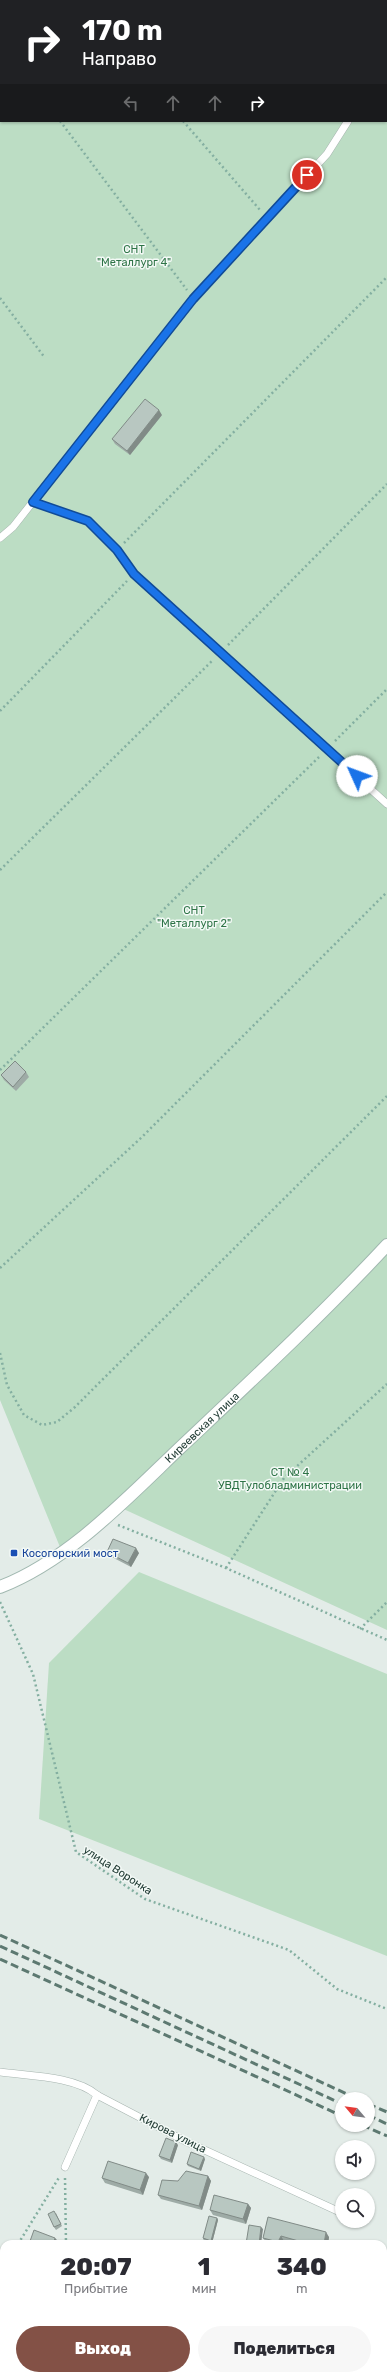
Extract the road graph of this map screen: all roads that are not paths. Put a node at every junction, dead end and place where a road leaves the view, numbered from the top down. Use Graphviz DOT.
graph roads {
  1 [pos="347,122"];
  2 [pos="33,502"];
  3 [pos="0,538"];
  4 [pos="387,804"];
  5 [pos="387,1245"];
  6 [pos="0,1587"];
  7 [pos="0,2072"];
  8 [pos="97,2095"];
  9 [pos="65,2167"];
  10 [pos="335,2210"];
  1 -- 2 [label="lane"];
  2 -- 3 [label="lane"];
  2 -- 4 [label="lane"];
  5 -- 6 [label="street, Киреевская улица"];
  7 -- 8 [label="lane, Кирова улица"];
  8 -- 9 [label="lane"];
  8 -- 10 [label="lane, Кирова улица"];
}
